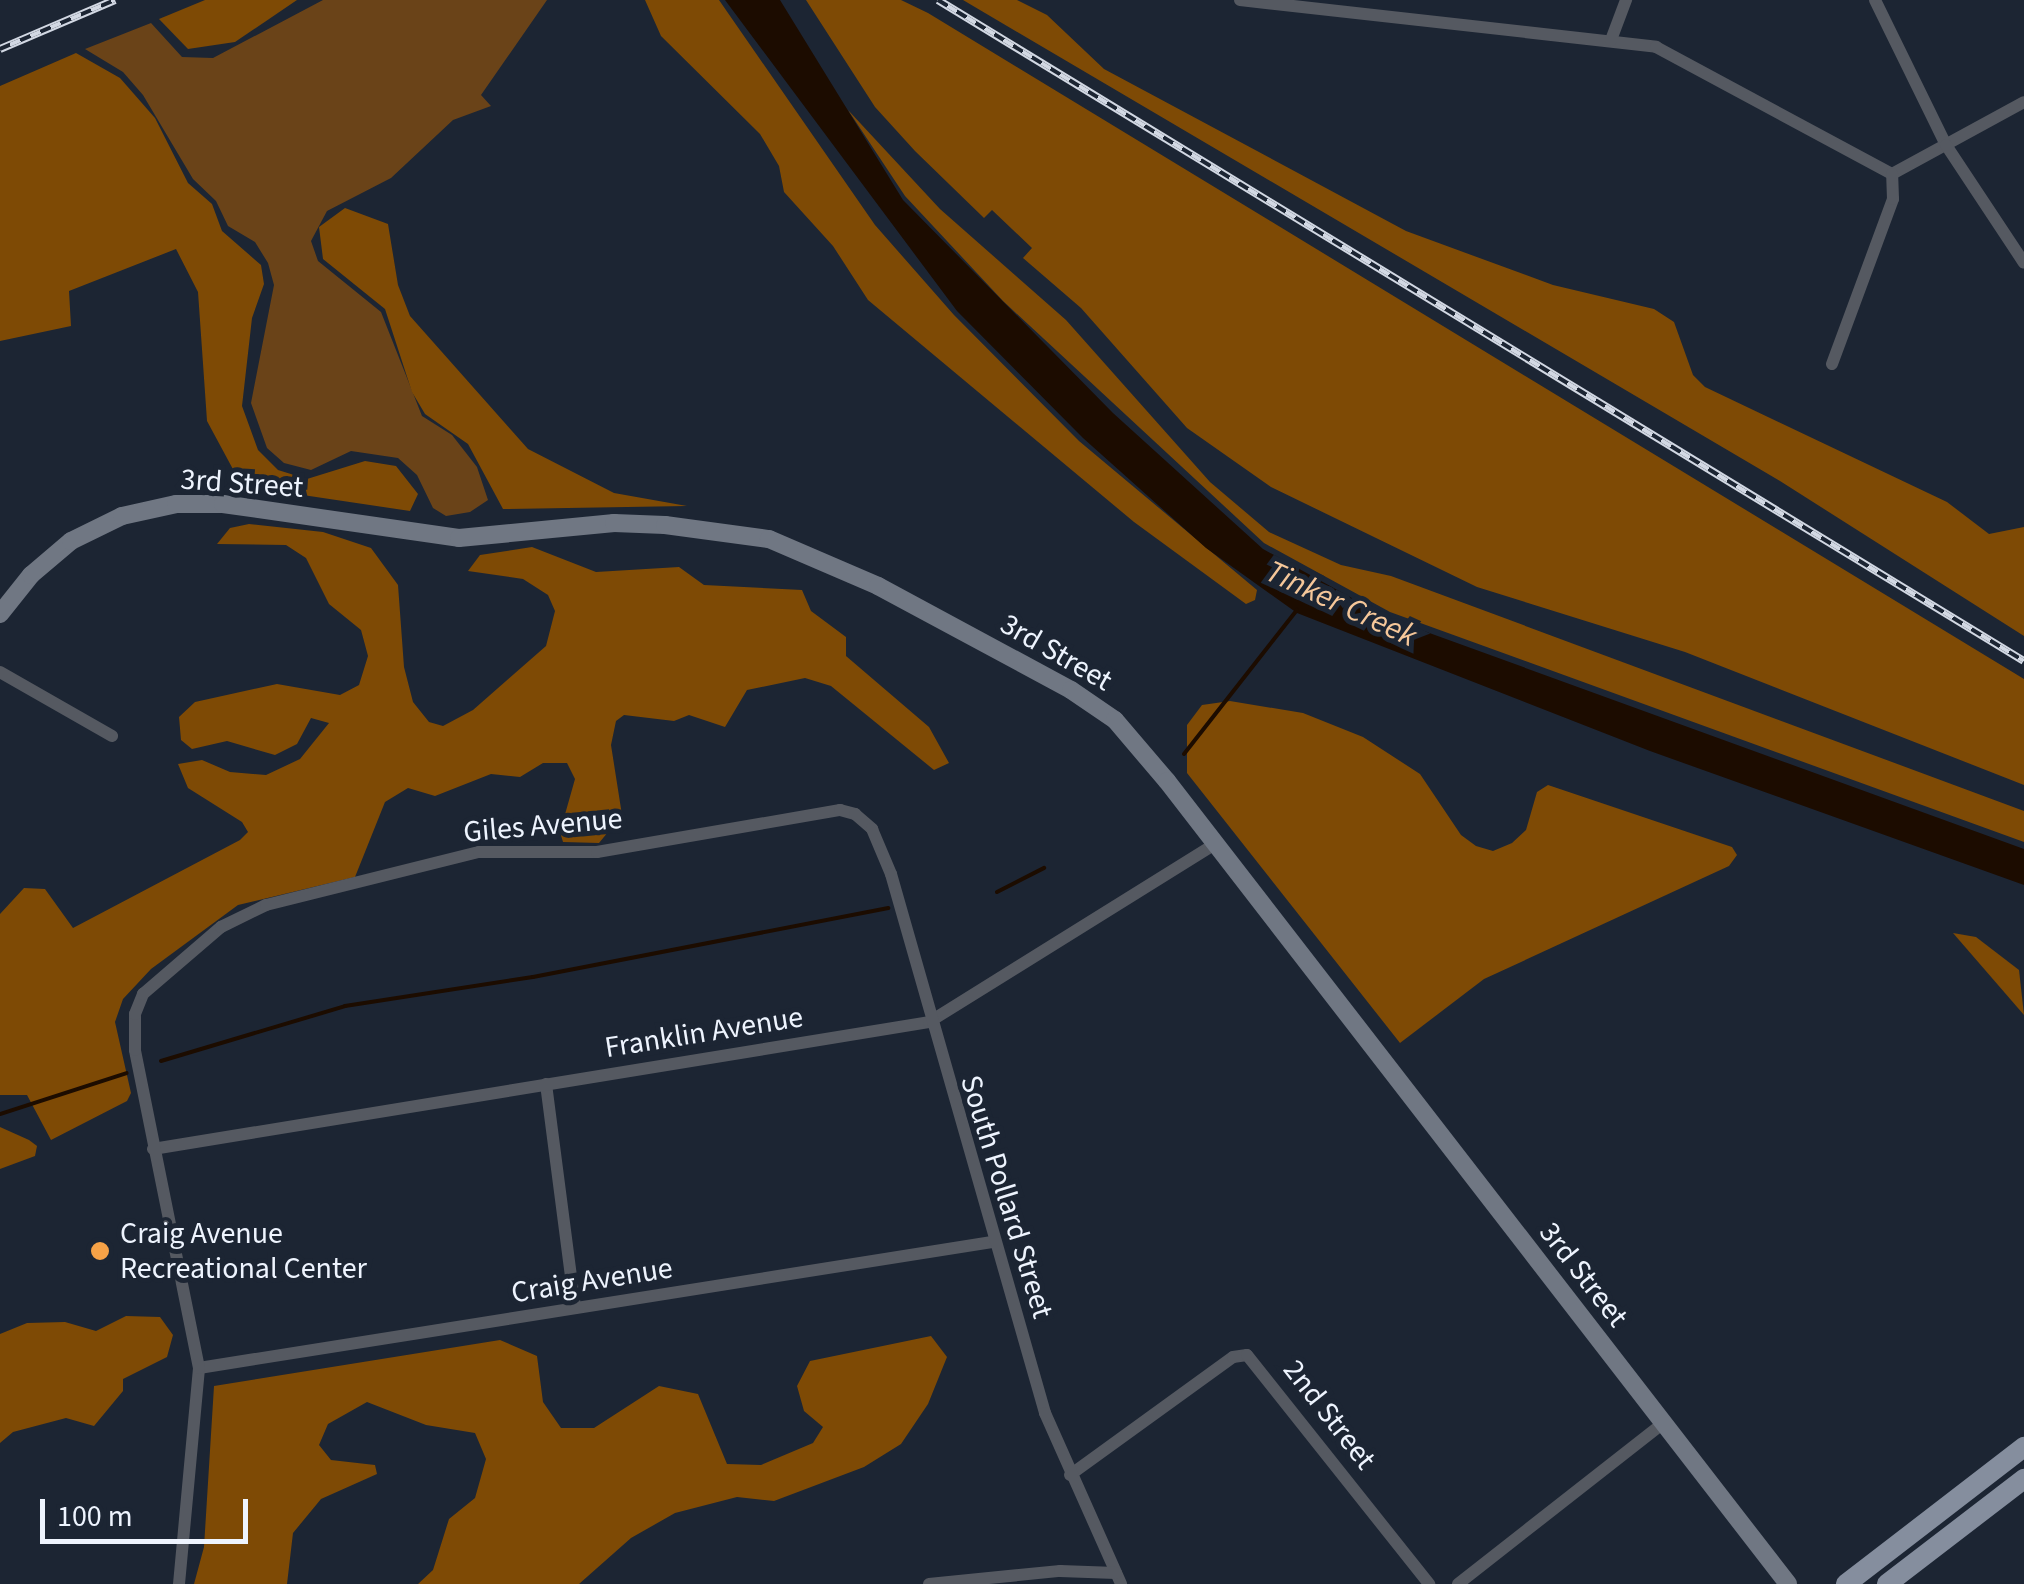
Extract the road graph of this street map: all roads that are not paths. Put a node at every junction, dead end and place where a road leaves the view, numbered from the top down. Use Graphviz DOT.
graph roads {
  1 [pos="1240,0"];
  2 [pos="1626,0"];
  3 [pos="1875,0"];
  4 [pos="1611,40"];
  5 [pos="2024,102"];
  6 [pos="1946,145"];
  7 [pos="1892,174"];
  8 [pos="2024,263"];
  9 [pos="1832,364"];
  10 [pos="0,614"];
  11 [pos="0,672"];
  12 [pos="112,736"];
  13 [pos="862,819"];
  14 [pos="1216,843"];
  15 [pos="930,1022"];
  16 [pos="546,1084"];
  17 [pos="153,1149"];
  18 [pos="992,1242"];
  19 [pos="575,1308"];
  20 [pos="199,1368"];
  21 [pos="1662,1423"];
  22 [pos="2017,1452"];
  23 [pos="1070,1475"];
  24 [pos="2024,1478"];
  25 [pos="1118,1579"];
  26 [pos="179,1584"];
  27 [pos="929,1584"];
  28 [pos="1429,1584"];
  29 [pos="1458,1584"];
  30 [pos="1788,1584"];
  31 [pos="1846,1584"];
  32 [pos="1888,1584"];
  1 -- 4 [label="street"];
  2 -- 4 [label="street"];
  3 -- 6 [label="street"];
  4 -- 7 [label="street"];
  5 -- 6 [label="street"];
  6 -- 7 [label="street"];
  6 -- 8 [label="street"];
  7 -- 9 [label="street"];
  10 -- 14 [label="street, 3rd Street"];
  11 -- 12 [label="street"];
  13 -- 15 [label="street, South Pollard Street"];
  13 -- 17 [label="street, Giles Avenue"];
  14 -- 15 [label="street, Franklin Avenue"];
  14 -- 21 [label="street, 3rd Street"];
  15 -- 16 [label="street, Franklin Avenue"];
  15 -- 18 [label="street, South Pollard Street"];
  16 -- 17 [label="street, Franklin Avenue"];
  16 -- 19 [label="street"];
  17 -- 20 [label="street"];
  18 -- 19 [label="street, Craig Avenue"];
  18 -- 23 [label="street, South Pollard Street"];
  19 -- 20 [label="street, Craig Avenue"];
  20 -- 26 [label="street"];
  21 -- 29 [label="street"];
  21 -- 30 [label="street, 3rd Street"];
  22 -- 24 [label="street"];
  22 -- 31 [label="main road"];
  23 -- 25 [label="street, South Pollard Street"];
  23 -- 28 [label="street, 2nd Street"];
  24 -- 32 [label="main road"];
  25 -- 27 [label="street"];
}
